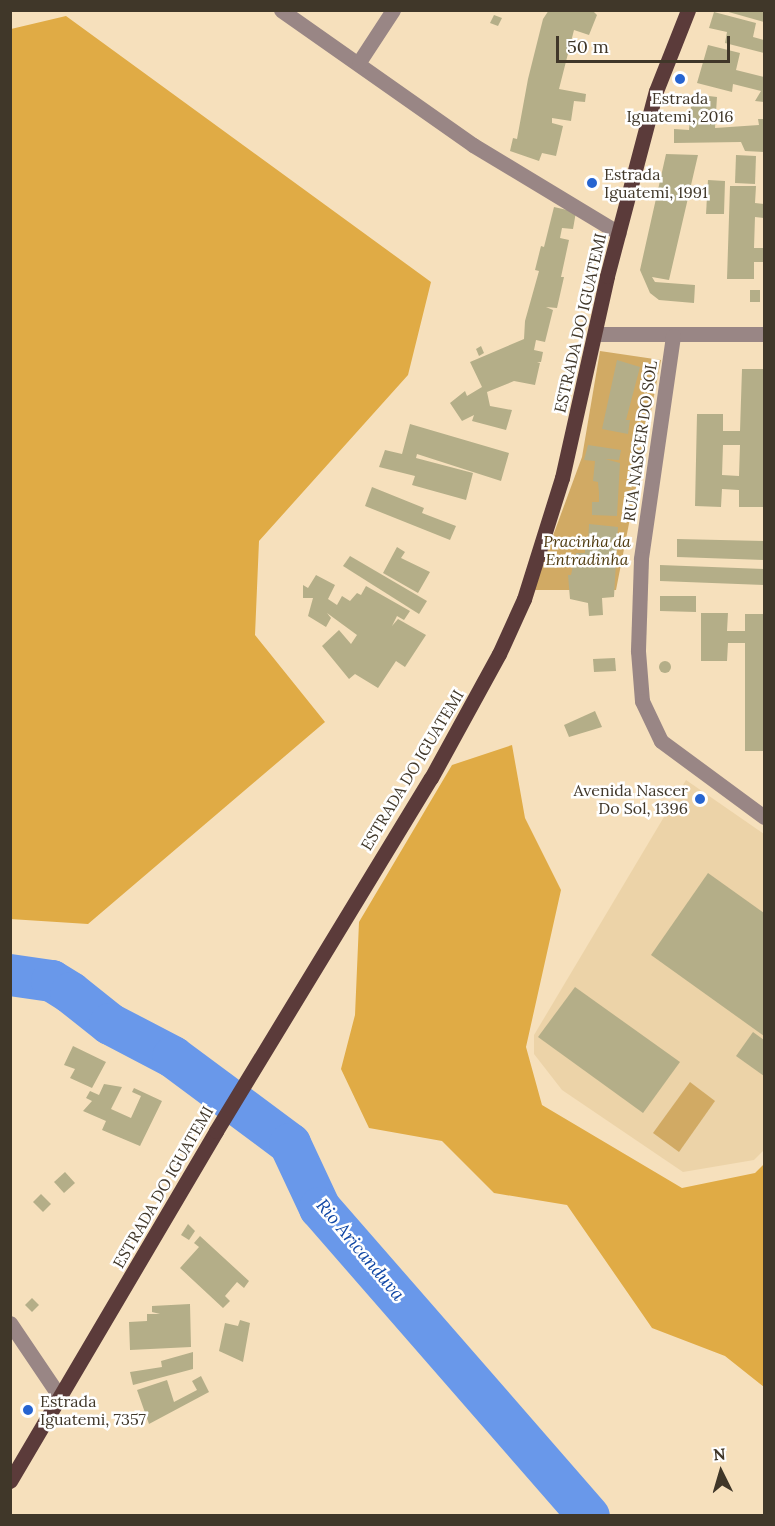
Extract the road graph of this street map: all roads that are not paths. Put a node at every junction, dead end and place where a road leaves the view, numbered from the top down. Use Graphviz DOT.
graph roads {
  1 [pos="281,10"];
  2 [pos="393,10"];
  3 [pos="688,10"];
  4 [pos="359,62"];
  5 [pos="619,233"];
  6 [pos="595,334"];
  7 [pos="765,334"];
  8 [pos="673,336"];
  9 [pos="765,817"];
  10 [pos="10,1323"];
  11 [pos="60,1397"];
  12 [pos="10,1480"];
  1 -- 4 [label="street"];
  2 -- 4 [label="street"];
  3 -- 5 [label="main road, ESTRADA DO IGUATEMI"];
  4 -- 5 [label="street"];
  5 -- 6 [label="main road, ESTRADA DO IGUATEMI"];
  6 -- 8 [label="street, RUA NASCER DO SOL"];
  6 -- 11 [label="main road, ESTRADA DO IGUATEMI"];
  7 -- 8 [label="street, RUA NASCER DO SOL"];
  8 -- 9 [label="street, RUA NASCER DO SOL"];
  10 -- 11 [label="street"];
  11 -- 12 [label="main road, ESTRADA DO IGUATEMI"];
}
